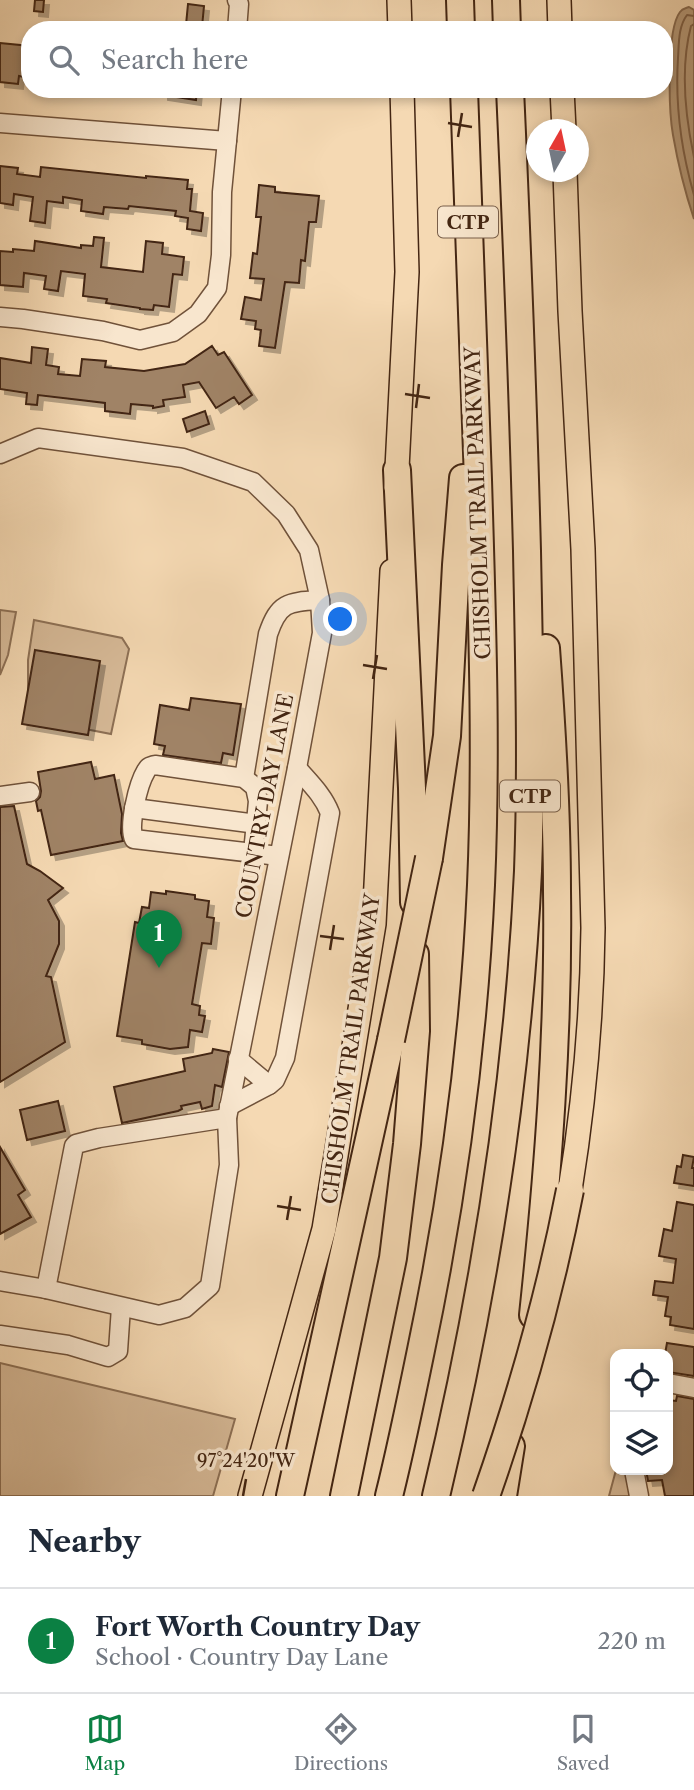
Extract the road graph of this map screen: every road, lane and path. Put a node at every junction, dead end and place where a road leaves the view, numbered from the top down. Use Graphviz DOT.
graph roads {
  1 [pos="237,0"];
  2 [pos="399,0"];
  3 [pos="460,0"];
  4 [pos="506,0"];
  5 [pos="559,0"];
  6 [pos="238,21"];
  7 [pos="400,21"];
  8 [pos="461,21"];
  9 [pos="507,21"];
  10 [pos="560,21"];
  11 [pos="231,98"];
  12 [pos="402,98"];
  13 [pos="464,98"];
  14 [pos="510,98"];
  15 [pos="562,98"];
  16 [pos="563,119"];
  17 [pos="0,123"];
  18 [pos="226,141"];
  19 [pos="565,182"];
  20 [pos="0,317"];
  21 [pos="473,354"];
  22 [pos="523,396"];
  23 [pos="0,454"];
  24 [pos="397,470"];
  25 [pos="320,600"];
  26 [pos="297,768"];
  27 [pos="244,778"];
  28 [pos="316,789"];
  29 [pos="30,792"];
  30 [pos="0,796"];
  31 [pos="134,808"];
  32 [pos="257,824"];
  33 [pos="286,824"];
  34 [pos="253,853"];
  35 [pos="279,856"];
  36 [pos="239,1059"];
  37 [pos="270,1085"];
  38 [pos="228,1112"];
  39 [pos="570,1191"];
  40 [pos="0,1282"];
  41 [pos="46,1289"];
  42 [pos="121,1307"];
  43 [pos="0,1335"];
  44 [pos="673,1384"];
  45 [pos="694,1388"];
  46 [pos="635,1475"];
  47 [pos="250,1496"];
  48 [pos="290,1496"];
  49 [pos="344,1496"];
  50 [pos="389,1496"];
  51 [pos="436,1496"];
  52 [pos="486,1496"];
  53 [pos="503,1496"];
  54 [pos="639,1496"];
  1 -- 6 [label="street"];
  2 -- 7 [label="main road"];
  3 -- 8 [label="highway"];
  4 -- 9 [label="highway"];
  5 -- 10 [label="main road"];
  11 -- 18 [label="street"];
  12 -- 24 [label="main road, CHISHOLM TRAIL PARKWAY"];
  13 -- 21 [label="highway, CHISHOLM TRAIL PARKWAY / CTP"];
  14 -- 22 [label="highway, CTP"];
  15 -- 16 [label="main road"];
  17 -- 18 [label="street"];
  18 -- 20 [label="street"];
  19 -- 39 [label="main road"];
  21 -- 48 [label="highway, bridge"];
  21 -- 50 [label="highway, CHISHOLM TRAIL PARKWAY / CTP"];
  22 -- 51 [label="highway, CTP"];
  22 -- 53 [label="highway"];
  23 -- 25 [label="street, COUNTRY DAY LANE"];
  24 -- 47 [label="main road, CHISHOLM TRAIL PARKWAY"];
  24 -- 49 [label="highway"];
  25 -- 26 [label="street, COUNTRY DAY LANE"];
  25 -- 27 [label="street"];
  26 -- 28 [label="street"];
  26 -- 33 [label="street, COUNTRY DAY LANE"];
  27 -- 31 [label="street"];
  27 -- 32 [label="street"];
  28 -- 33 [label="street"];
  28 -- 37 [label="street"];
  29 -- 30 [label="street"];
  31 -- 32 [label="street"];
  31 -- 34 [label="street"];
  32 -- 34 [label="street"];
  33 -- 35 [label="street, COUNTRY DAY LANE"];
  34 -- 35 [label="street"];
  35 -- 36 [label="street, COUNTRY DAY LANE"];
  36 -- 37 [label="street"];
  36 -- 38 [label="street, COUNTRY DAY LANE"];
  37 -- 38 [label="street"];
  38 -- 41 [label="street"];
  38 -- 42 [label="street, COUNTRY DAY LANE"];
  39 -- 52 [label="highway, bridge"];
  40 -- 41 [label="street"];
  41 -- 42 [label="street"];
  42 -- 43 [label="street"];
  44 -- 45 [label="street"];
  46 -- 54 [label="street"];
}
